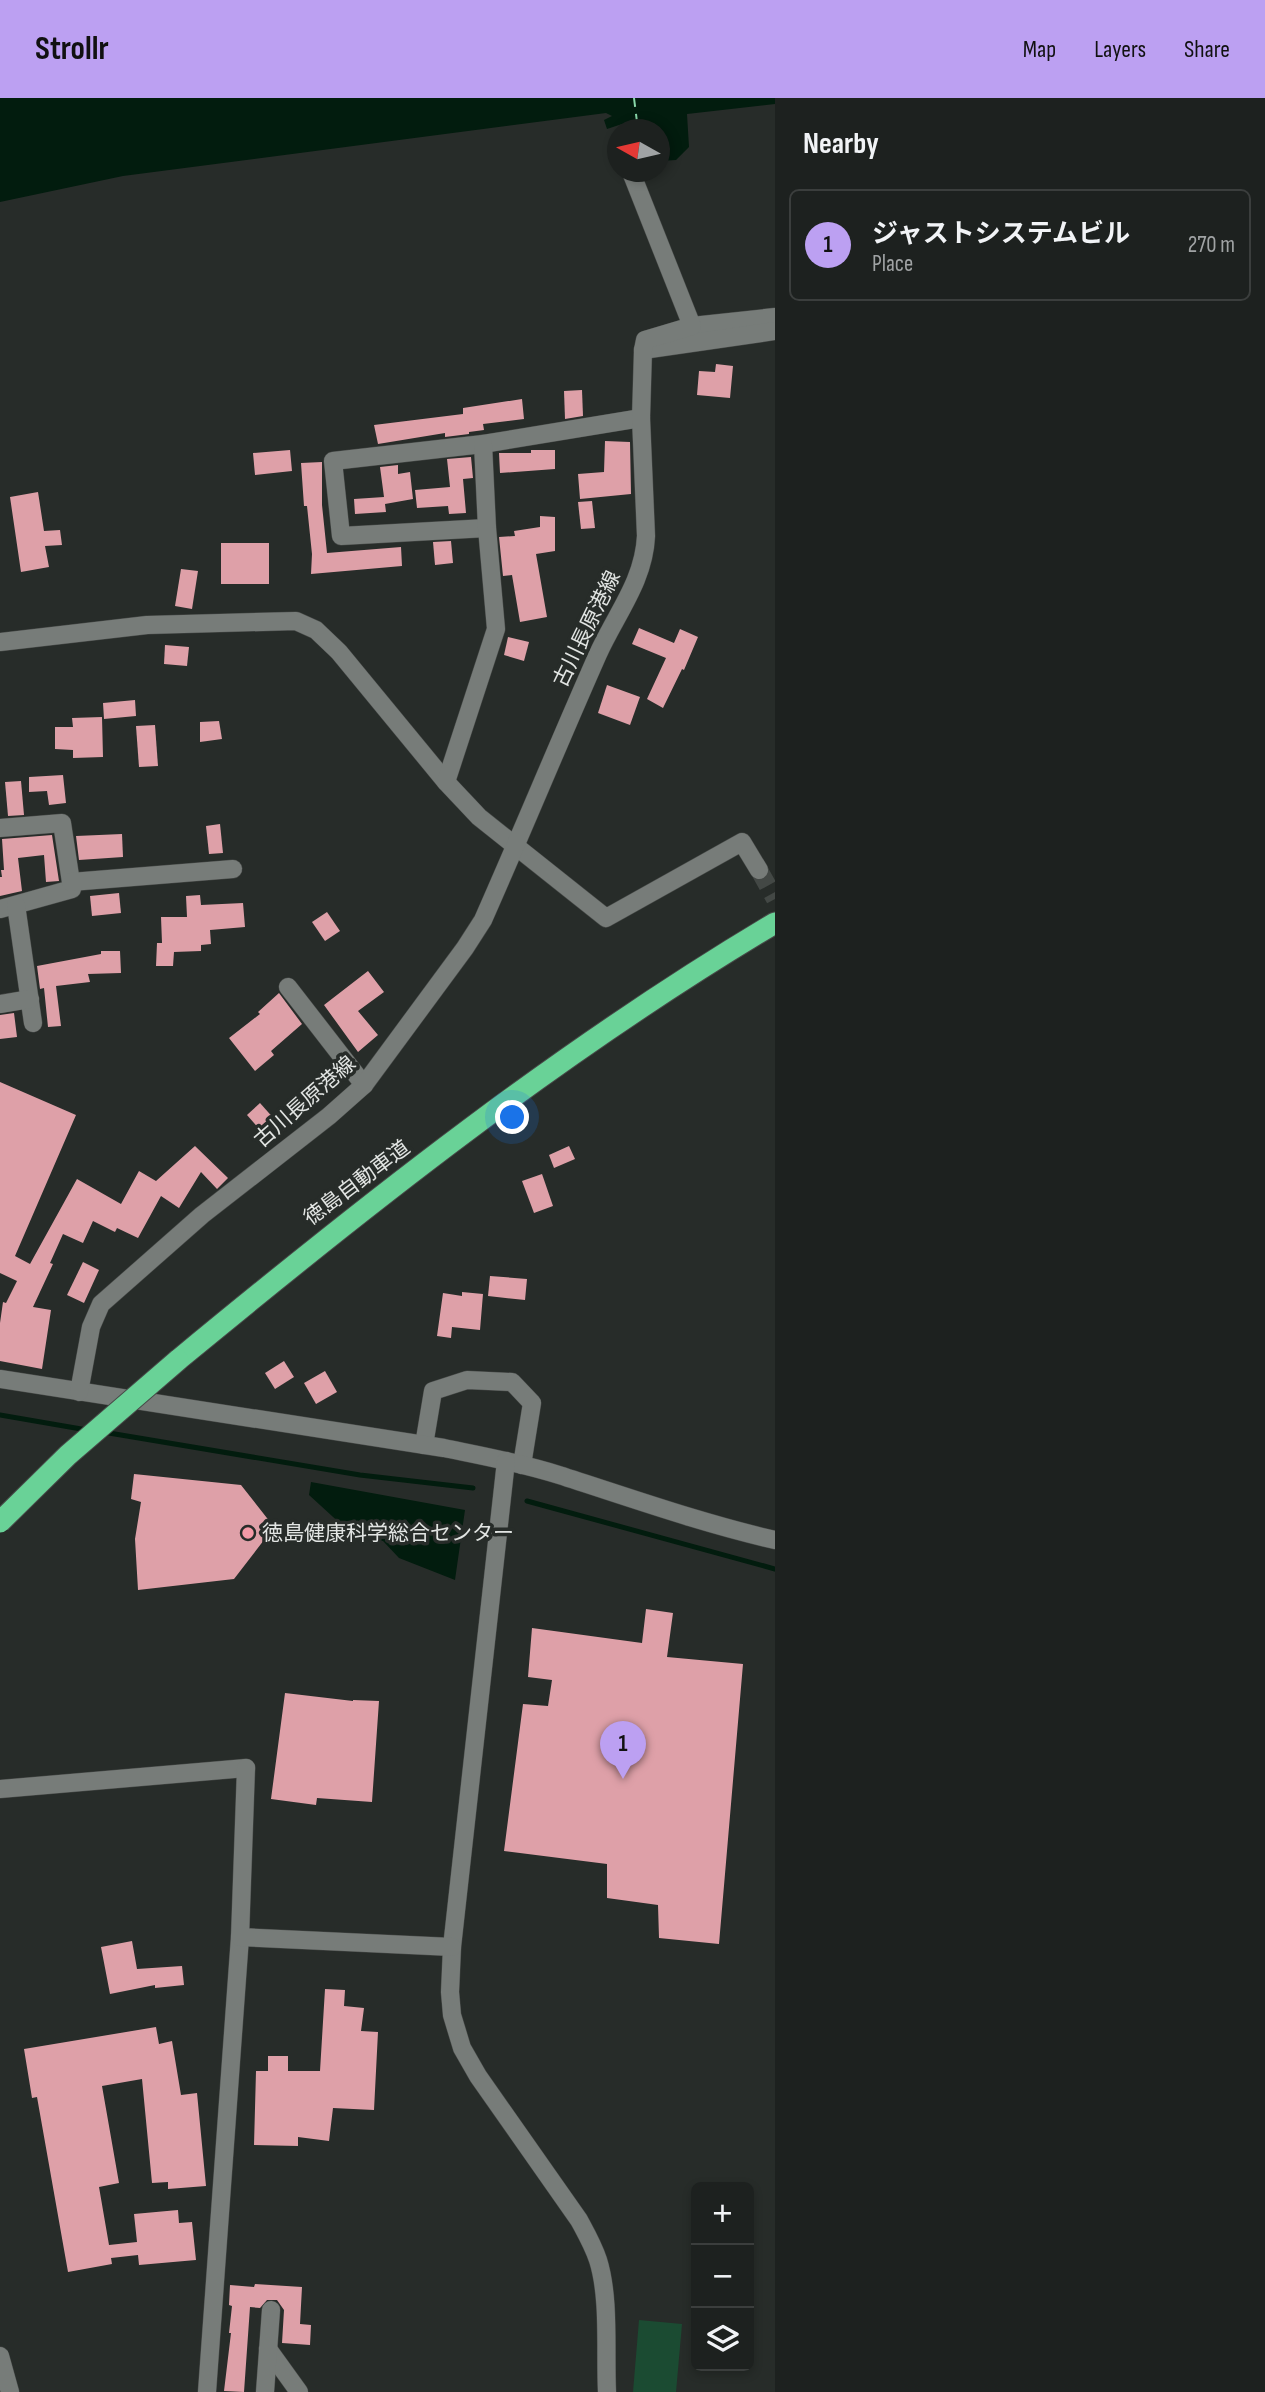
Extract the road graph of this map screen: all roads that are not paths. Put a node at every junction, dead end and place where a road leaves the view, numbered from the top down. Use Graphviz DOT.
graph roads {
  1 [pos="635,182"];
  2 [pos="775,317"];
  3 [pos="692,326"];
  4 [pos="775,331"];
  5 [pos="643,350"];
  6 [pos="641,418"];
  7 [pos="483,444"];
  8 [pos="487,528"];
  9 [pos="0,642"];
  10 [pos="446,782"];
  11 [pos="0,828"];
  12 [pos="515,848"];
  13 [pos="233,869"];
  14 [pos="759,870"];
  15 [pos="71,882"];
  16 [pos="8,907"];
  17 [pos="775,923"];
  18 [pos="289,987"];
  19 [pos="30,999"];
  20 [pos="0,1004"];
  21 [pos="33,1023"];
  22 [pos="364,1085"];
  23 [pos="0,1379"];
  24 [pos="79,1392"];
  25 [pos="424,1445"];
  26 [pos="514,1463"];
  27 [pos="0,1522"];
  28 [pos="775,1540"];
  29 [pos="0,1789"];
  30 [pos="240,1937"];
  31 [pos="452,1947"];
  32 [pos="271,2310"];
  33 [pos="268,2349"];
  34 [pos="0,2356"];
  35 [pos="10,2392"];
  36 [pos="207,2392"];
  37 [pos="265,2392"];
  38 [pos="299,2392"];
  39 [pos="607,2392"];
  1 -- 3 [label="street"];
  2 -- 3 [label="street"];
  3 -- 5 [label="street"];
  4 -- 5 [label="street"];
  5 -- 6 [label="street, 古川長原港線"];
  6 -- 7 [label="street"];
  6 -- 12 [label="street, 古川長原港線"];
  7 -- 8 [label="street"];
  7 -- 8 [label="street"];
  8 -- 10 [label="street"];
  9 -- 10 [label="street"];
  10 -- 12 [label="street"];
  11 -- 15 [label="street"];
  12 -- 14 [label="street"];
  12 -- 22 [label="street, 古川長原港線"];
  13 -- 15 [label="street"];
  15 -- 16 [label="street"];
  16 -- 19 [label="street"];
  17 -- 27 [label="highway, 徳島自動車道, bridge"];
  18 -- 22 [label="street"];
  19 -- 20 [label="street"];
  19 -- 21 [label="street"];
  22 -- 24 [label="street, 古川長原港線"];
  23 -- 24 [label="street"];
  24 -- 25 [label="street"];
  25 -- 26 [label="street"];
  25 -- 26 [label="street"];
  26 -- 28 [label="street"];
  26 -- 31 [label="street"];
  29 -- 30 [label="street"];
  30 -- 31 [label="street"];
  30 -- 36 [label="street"];
  31 -- 39 [label="street"];
  32 -- 33 [label="street"];
  33 -- 37 [label="street"];
  33 -- 38 [label="street"];
  34 -- 35 [label="street"];
}
